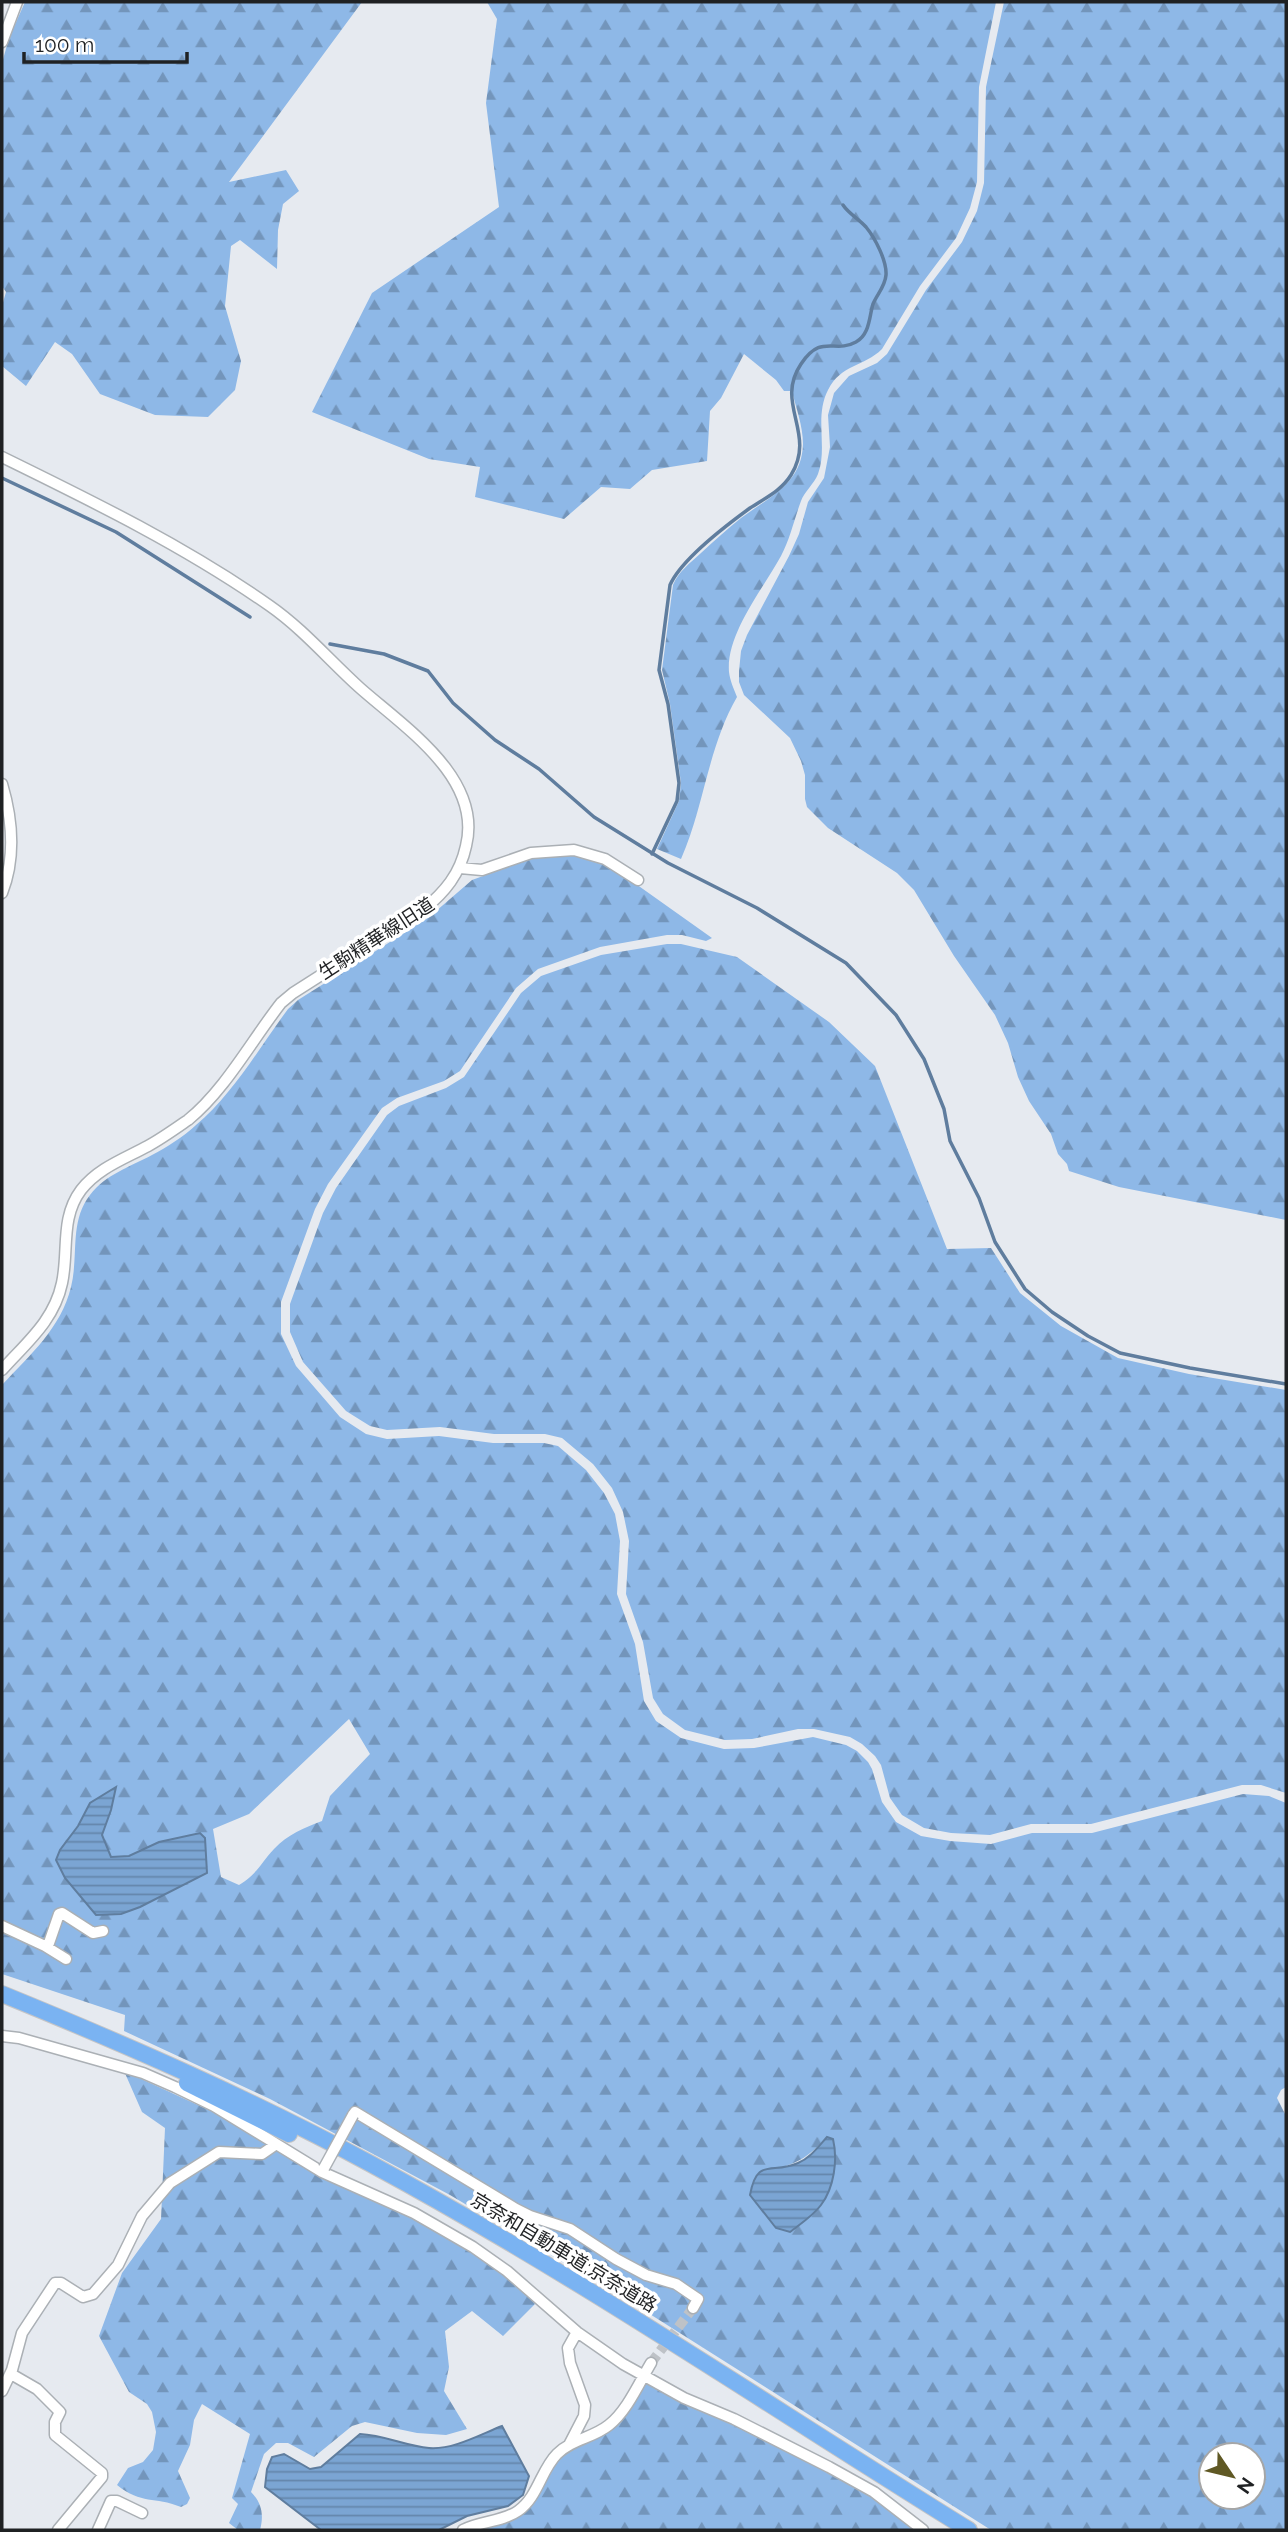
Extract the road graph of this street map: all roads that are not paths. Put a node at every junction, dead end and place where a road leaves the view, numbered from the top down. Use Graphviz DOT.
graph roads {
  1 [pos="17,2"];
  2 [pos="2,42"];
  3 [pos="2,457"];
  4 [pos="2,784"];
  5 [pos="460,868"];
  6 [pos="638,880"];
  7 [pos="2,893"];
  8 [pos="2,1370"];
  9 [pos="2,1926"];
  10 [pos="103,1931"];
  11 [pos="45,1946"];
  12 [pos="66,1959"];
  13 [pos="2,1994"];
  14 [pos="2,2036"];
  15 [pos="119,2043"];
  16 [pos="275,2145"];
  17 [pos="323,2170"];
  18 [pos="693,2308"];
  19 [pos="577,2332"];
  20 [pos="651,2364"];
  21 [pos="10,2374"];
  22 [pos="644,2375"];
  23 [pos="2,2391"];
  24 [pos="569,2445"];
  25 [pos="142,2513"];
  26 [pos="58,2530"];
  27 [pos="98,2530"];
  28 [pos="463,2530"];
  29 [pos="923,2530"];
  30 [pos="956,2530"];
  31 [pos="969,2530"];
  1 -- 2 [label="street"];
  3 -- 5 [label="street, 生駒精華線旧道"];
  4 -- 7 [label="street"];
  5 -- 6 [label="street"];
  5 -- 8 [label="street, 生駒精華線旧道"];
  9 -- 11 [label="street"];
  10 -- 11 [label="street"];
  11 -- 12 [label="street"];
  13 -- 15 [label="highway, 京奈和自動車道;京奈道路"];
  14 -- 16 [label="street"];
  15 -- 30 [label="highway, 京奈和自動車道;京奈道路"];
  15 -- 31 [label="highway, 京奈和自動車道;京奈道路"];
  16 -- 17 [label="street"];
  16 -- 21 [label="street"];
  17 -- 18 [label="street, bridge"];
  17 -- 19 [label="street"];
  19 -- 22 [label="street"];
  19 -- 24 [label="street"];
  20 -- 22 [label="street"];
  21 -- 23 [label="street"];
  21 -- 26 [label="street"];
  22 -- 24 [label="street"];
  22 -- 29 [label="street"];
  24 -- 28 [label="street"];
  25 -- 27 [label="street"];
}
